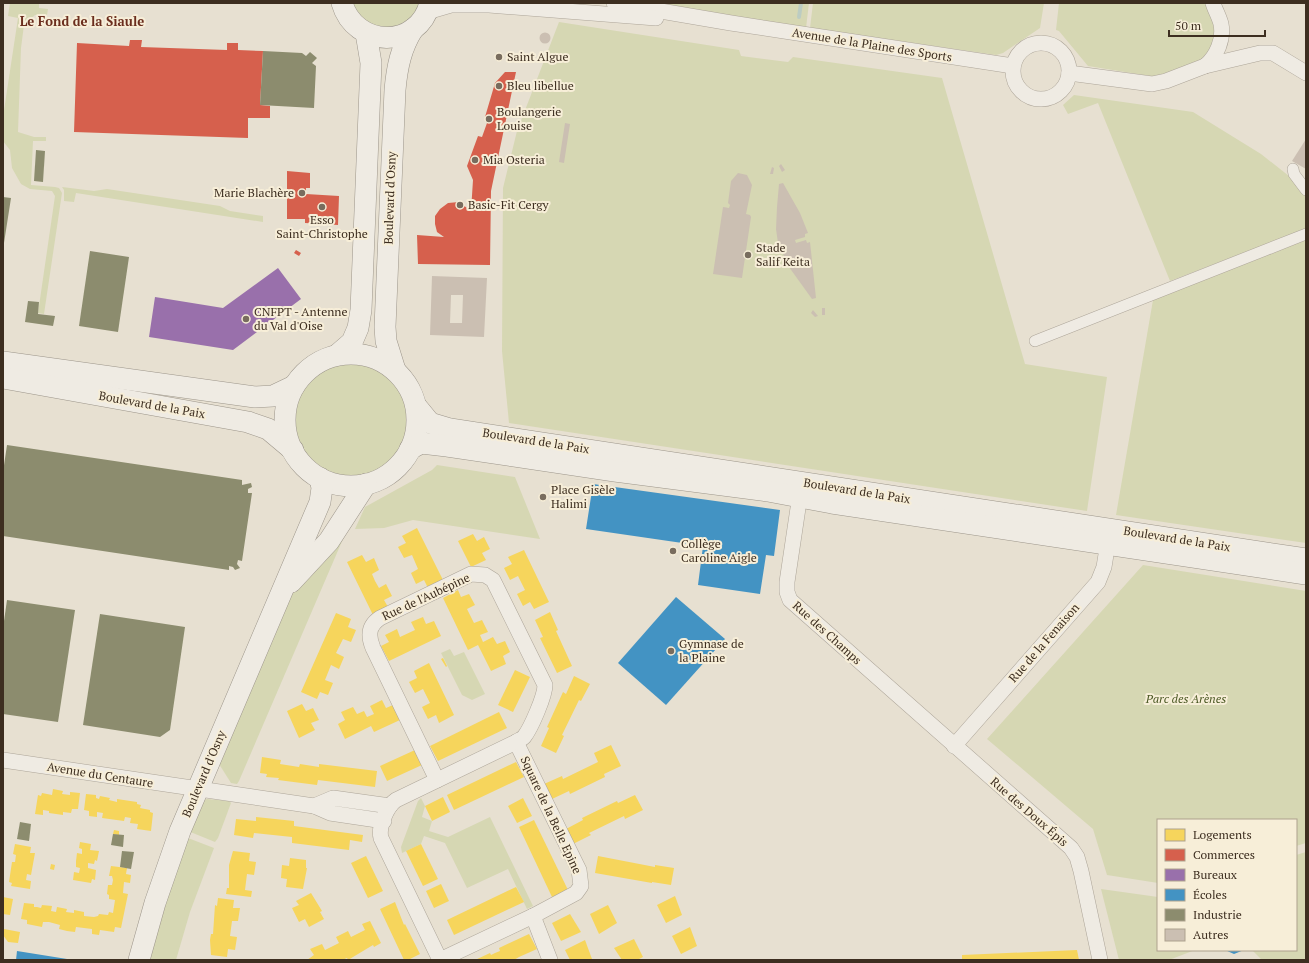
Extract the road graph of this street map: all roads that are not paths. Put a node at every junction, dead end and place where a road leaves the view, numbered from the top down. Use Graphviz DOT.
graph roads {
  1 [pos="342,3"];
  2 [pos="1213,3"];
  3 [pos="429,7"];
  4 [pos="611,7"];
  5 [pos="413,29"];
  6 [pos="366,33"];
  7 [pos="1013,66"];
  8 [pos="1205,66"];
  9 [pos="1306,73"];
  10 [pos="1069,74"];
  11 [pos="1306,176"];
  12 [pos="1306,190"];
  13 [pos="1306,234"];
  14 [pos="1035,341"];
  15 [pos="337,355"];
  16 [pos="3,362"];
  17 [pos="395,370"];
  18 [pos="3,378"];
  19 [pos="294,386"];
  20 [pos="416,406"];
  21 [pos="410,448"];
  22 [pos="293,450"];
  23 [pos="320,478"];
  24 [pos="366,484"];
  25 [pos="801,490"];
  26 [pos="1109,537"];
  27 [pos="1306,559"];
  28 [pos="1306,574"];
  29 [pos="282,593"];
  30 [pos="516,742"];
  31 [pos="954,746"];
  32 [pos="3,760"];
  33 [pos="437,780"];
  34 [pos="196,789"];
  35 [pos="314,806"];
  36 [pos="390,806"];
  37 [pos="384,821"];
  38 [pos="533,916"];
  39 [pos="139,960"];
  40 [pos="440,960"];
  41 [pos="550,960"];
  42 [pos="1100,960"];
  1 -- 6 [label="main road"];
  2 -- 8 [label="street"];
  3 -- 4 [label="street, Avenue de la Plaine des Sports"];
  3 -- 5 [label="main road, Boulevard d'Osny"];
  4 -- 7 [label="street, Avenue de la Plaine des Sports"];
  5 -- 6 [label="main road"];
  5 -- 17 [label="main road, Boulevard d'Osny"];
  6 -- 15 [label="main road, Boulevard d'Osny"];
  7 -- 10 [label="street"];
  7 -- 10 [label="street"];
  8 -- 9 [label="street"];
  8 -- 10 [label="street"];
  11 -- 12 [label="street"];
  13 -- 14 [label="street"];
  15 -- 17 [label="main road"];
  15 -- 19 [label="main road"];
  16 -- 19 [label="main road, Boulevard de la Paix"];
  17 -- 20 [label="main road"];
  18 -- 22 [label="main road, Boulevard de la Paix"];
  19 -- 22 [label="main road"];
  20 -- 21 [label="main road"];
  20 -- 25 [label="main road, Boulevard de la Paix"];
  21 -- 24 [label="main road"];
  21 -- 25 [label="main road, Boulevard de la Paix"];
  22 -- 23 [label="main road"];
  23 -- 24 [label="main road"];
  23 -- 29 [label="main road, Boulevard d'Osny"];
  24 -- 29 [label="main road, Boulevard d'Osny"];
  25 -- 26 [label="main road, Boulevard de la Paix"];
  25 -- 31 [label="street, Rue des Champs"];
  26 -- 27 [label="main road, Boulevard de la Paix"];
  26 -- 28 [label="main road, Boulevard de la Paix"];
  26 -- 31 [label="street, Rue de la Fenaison"];
  29 -- 34 [label="main road, Boulevard d'Osny"];
  30 -- 33 [label="street, Square de la Belle Epine"];
  30 -- 33 [label="street, Rue de l'Aubépine"];
  30 -- 38 [label="street, Square de la Belle Epine"];
  31 -- 42 [label="street, Rue des Doux Épis"];
  32 -- 34 [label="street, Avenue du Centaure"];
  33 -- 36 [label="street, Square de la Belle Epine"];
  34 -- 35 [label="street"];
  34 -- 39 [label="main road, Boulevard d'Osny"];
  35 -- 36 [label="street"];
  35 -- 37 [label="street"];
  36 -- 37 [label="street, Square de la Belle Epine"];
  37 -- 40 [label="street, Square de la Belle Epine"];
  38 -- 40 [label="street, Square de la Belle Epine"];
  38 -- 41 [label="street"];
}
